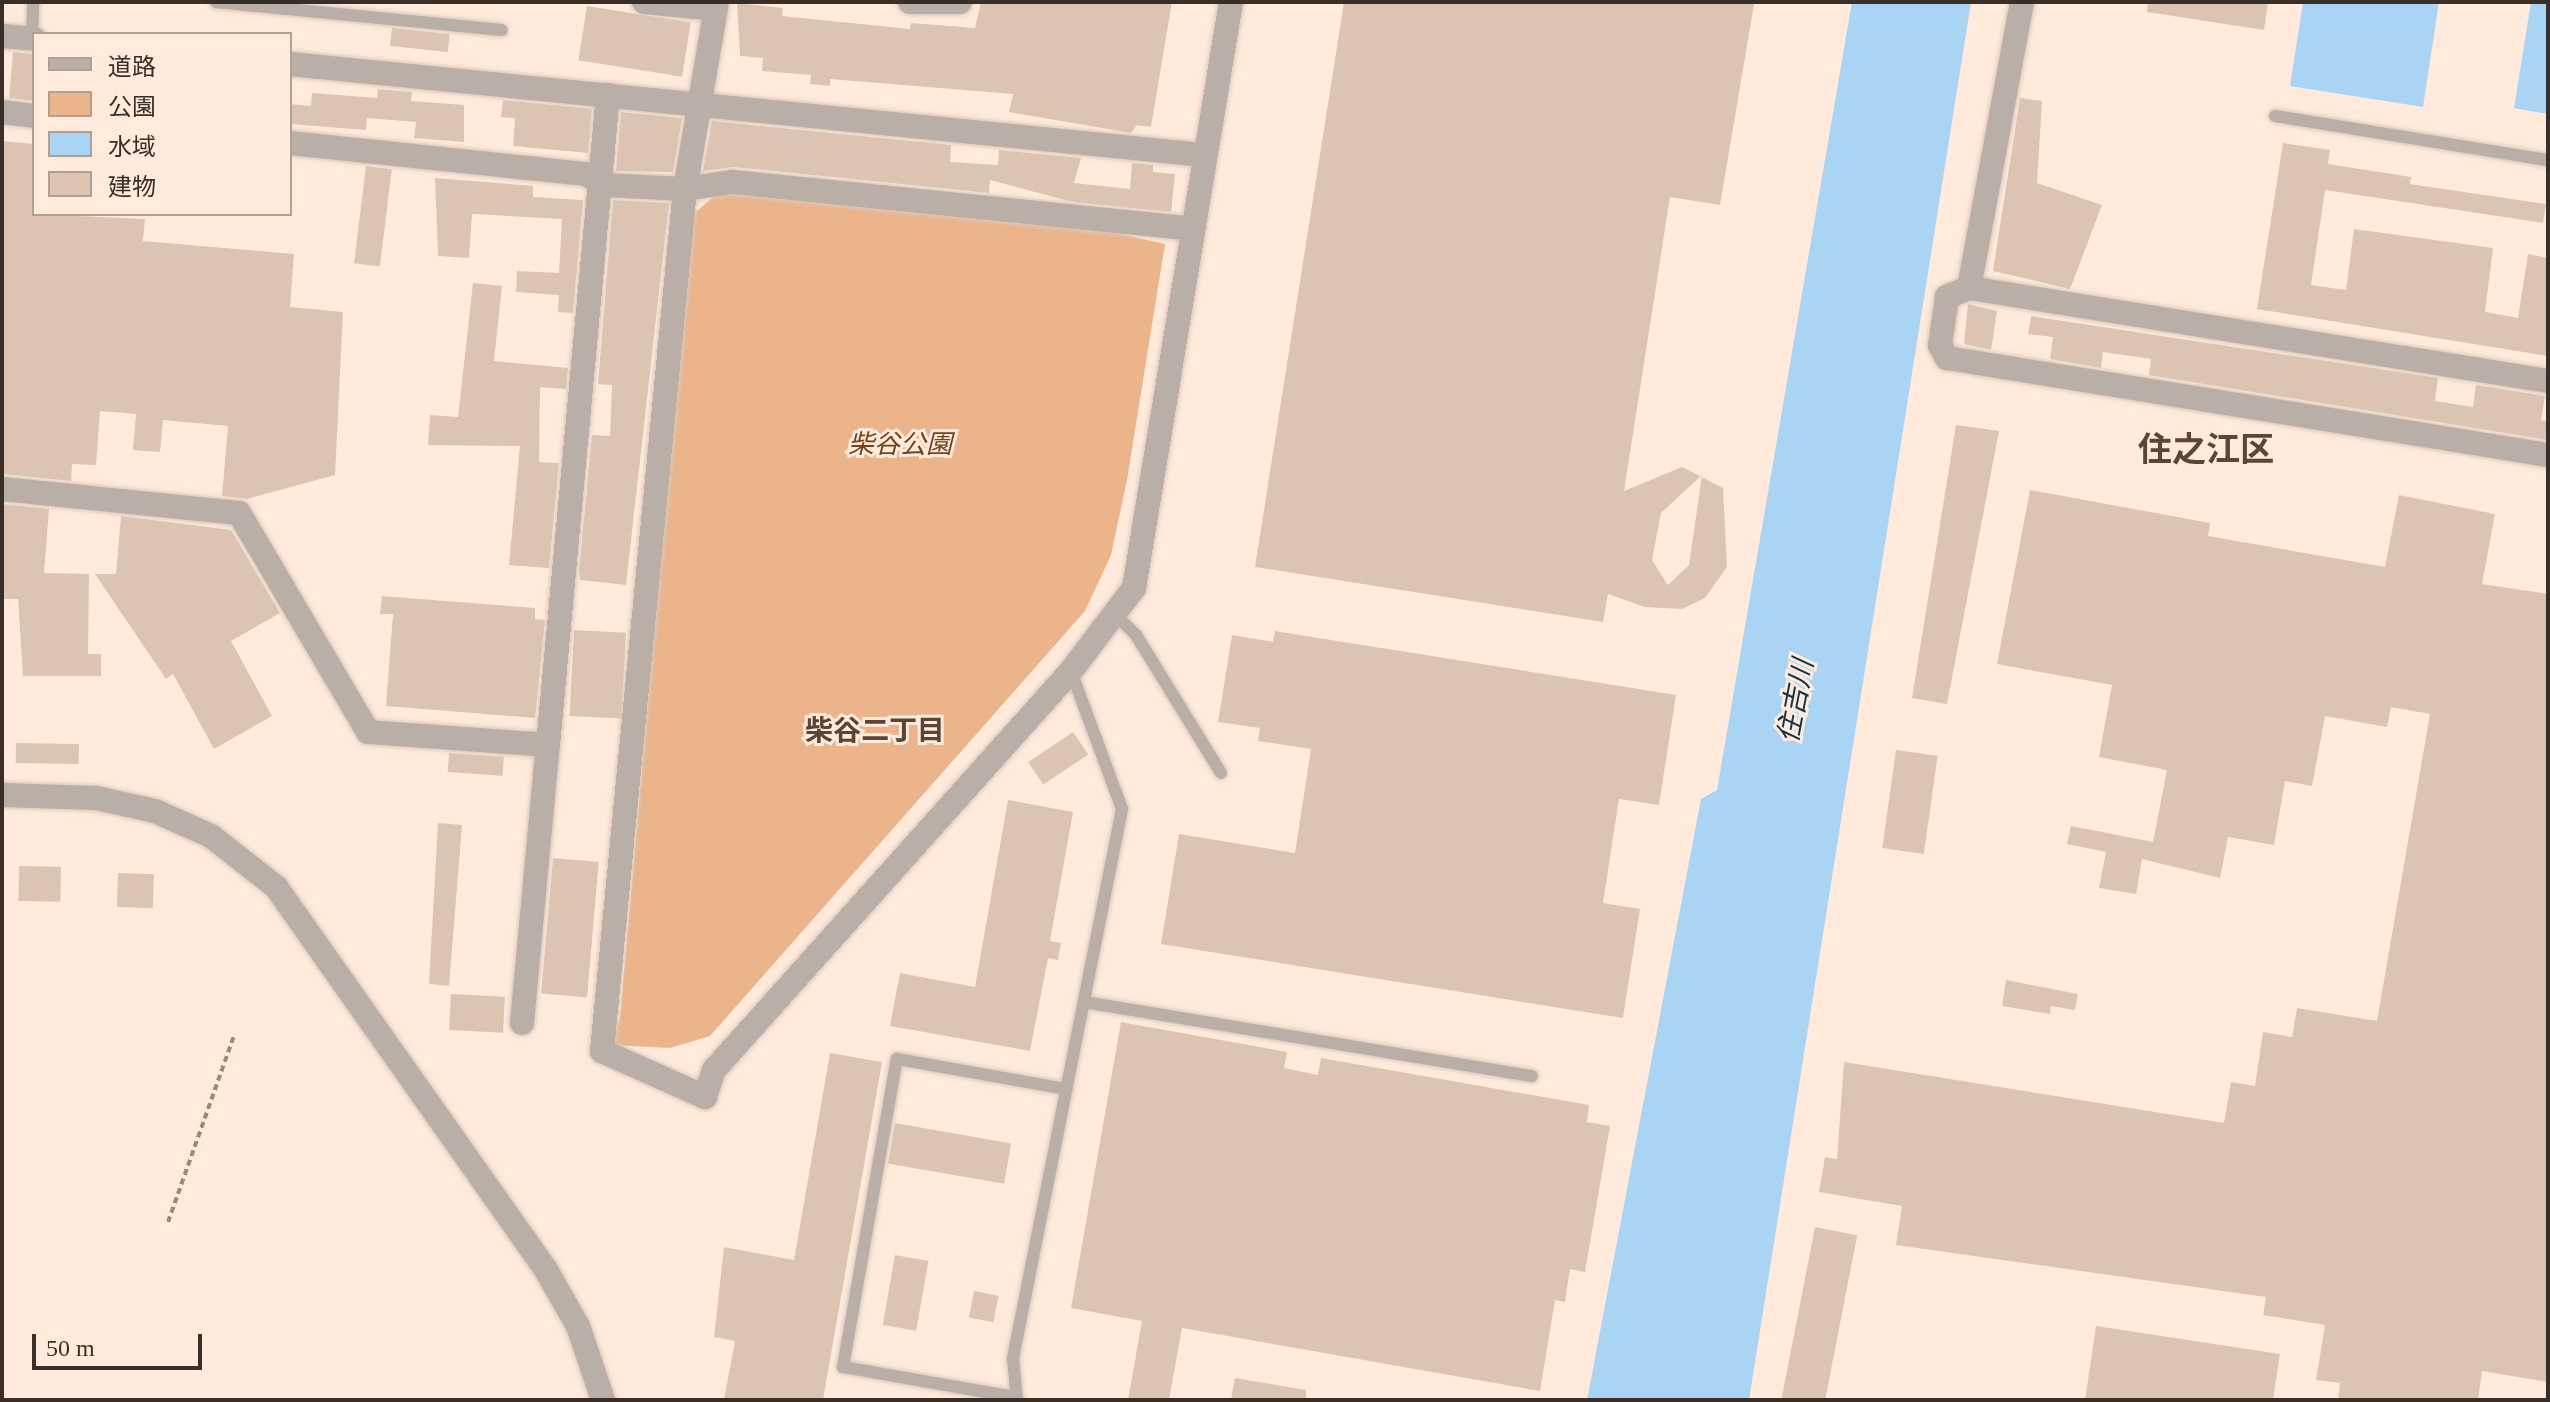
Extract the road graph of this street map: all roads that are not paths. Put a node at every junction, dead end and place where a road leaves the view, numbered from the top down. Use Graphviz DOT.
graph roads {
  1 [pos="33,2"];
  2 [pos="216,2"];
  3 [pos="644,2"];
  4 [pos="910,2"];
  5 [pos="960,2"];
  6 [pos="1231,2"];
  7 [pos="2022,2"];
  8 [pos="716,6"];
  9 [pos="502,30"];
  10 [pos="33,32"];
  11 [pos="2,36"];
  12 [pos="32,39"];
  13 [pos="292,64"];
  14 [pos="608,95"];
  15 [pos="695,107"];
  16 [pos="2,112"];
  17 [pos="32,116"];
  18 [pos="2275,116"];
  19 [pos="292,143"];
  20 [pos="1204,155"];
  21 [pos="2548,160"];
  22 [pos="604,185"];
  23 [pos="685,189"];
  24 [pos="1191,229"];
  25 [pos="1969,288"];
  26 [pos="2548,381"];
  27 [pos="2548,455"];
  28 [pos="2,489"];
  29 [pos="1115,614"];
  30 [pos="1071,671"];
  31 [pos="548,745"];
  32 [pos="1221,773"];
  33 [pos="2,795"];
  34 [pos="1084,1002"];
  35 [pos="522,1023"];
  36 [pos="1532,1076"];
  37 [pos="1066,1089"];
  38 [pos="1015,1399"];
  39 [pos="603,1400"];
  1 -- 10 [label="lane"];
  2 -- 9 [label="lane"];
  3 -- 8 [label="street"];
  4 -- 5 [label="street"];
  6 -- 20 [label="street"];
  7 -- 25 [label="street"];
  8 -- 15 [label="street"];
  11 -- 12 [label="street"];
  13 -- 14 [label="street"];
  14 -- 15 [label="street"];
  14 -- 22 [label="street"];
  15 -- 20 [label="street"];
  15 -- 23 [label="street"];
  16 -- 17 [label="street"];
  18 -- 21 [label="lane"];
  19 -- 22 [label="street"];
  20 -- 24 [label="street"];
  22 -- 23 [label="street"];
  22 -- 31 [label="street"];
  23 -- 24 [label="street"];
  23 -- 30 [label="street"];
  24 -- 29 [label="street"];
  25 -- 26 [label="street"];
  25 -- 27 [label="street"];
  28 -- 31 [label="street"];
  29 -- 30 [label="street"];
  29 -- 32 [label="lane"];
  30 -- 34 [label="lane"];
  31 -- 35 [label="street"];
  33 -- 39 [label="street"];
  34 -- 36 [label="lane"];
  34 -- 37 [label="lane"];
  37 -- 38 [label="lane"];
  37 -- 38 [label="lane"];
}
